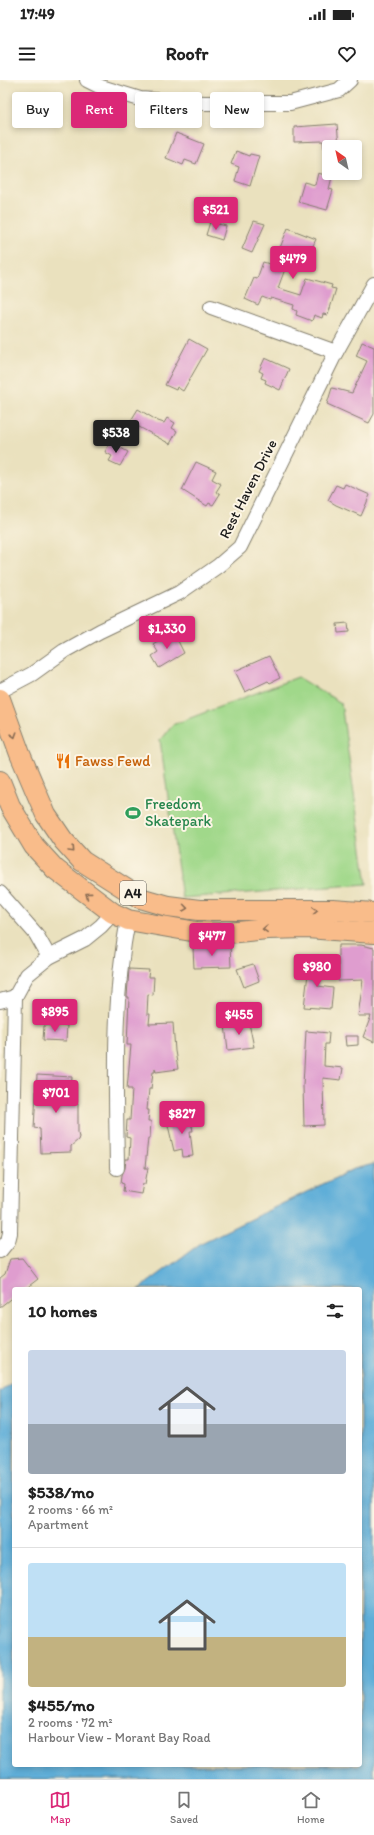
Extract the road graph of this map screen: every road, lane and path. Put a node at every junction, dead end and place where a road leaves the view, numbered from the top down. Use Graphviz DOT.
graph roads {
  1 [pos="87,80"];
  2 [pos="350,80"];
  3 [pos="374,284"];
  4 [pos="211,307"];
  5 [pos="336,352"];
  6 [pos="0,691"];
  7 [pos="0,699"];
  8 [pos="0,781"];
  9 [pos="0,893"];
  10 [pos="374,913"];
  11 [pos="120,917"];
  12 [pos="374,933"];
  13 [pos="49,957"];
  14 [pos="15,997"];
  15 [pos="0,1001"];
  16 [pos="117,1168"];
  17 [pos="0,1251"];
  1 -- 2 [label="street"];
  3 -- 5 [label="street, Rest Haven Drive"];
  4 -- 5 [label="street"];
  5 -- 6 [label="street, Rest Haven Drive"];
  7 -- 10 [label="highway, A4, one-way"];
  11 -- 8 [label="highway, A4, one-way"];
  9 -- 13 [label="street"];
  12 -- 11 [label="highway, A4, one-way"];
  11 -- 13 [label="street"];
  11 -- 16 [label="street"];
  13 -- 14 [label="street"];
  14 -- 15 [label="street"];
  14 -- 17 [label="street"];
}
